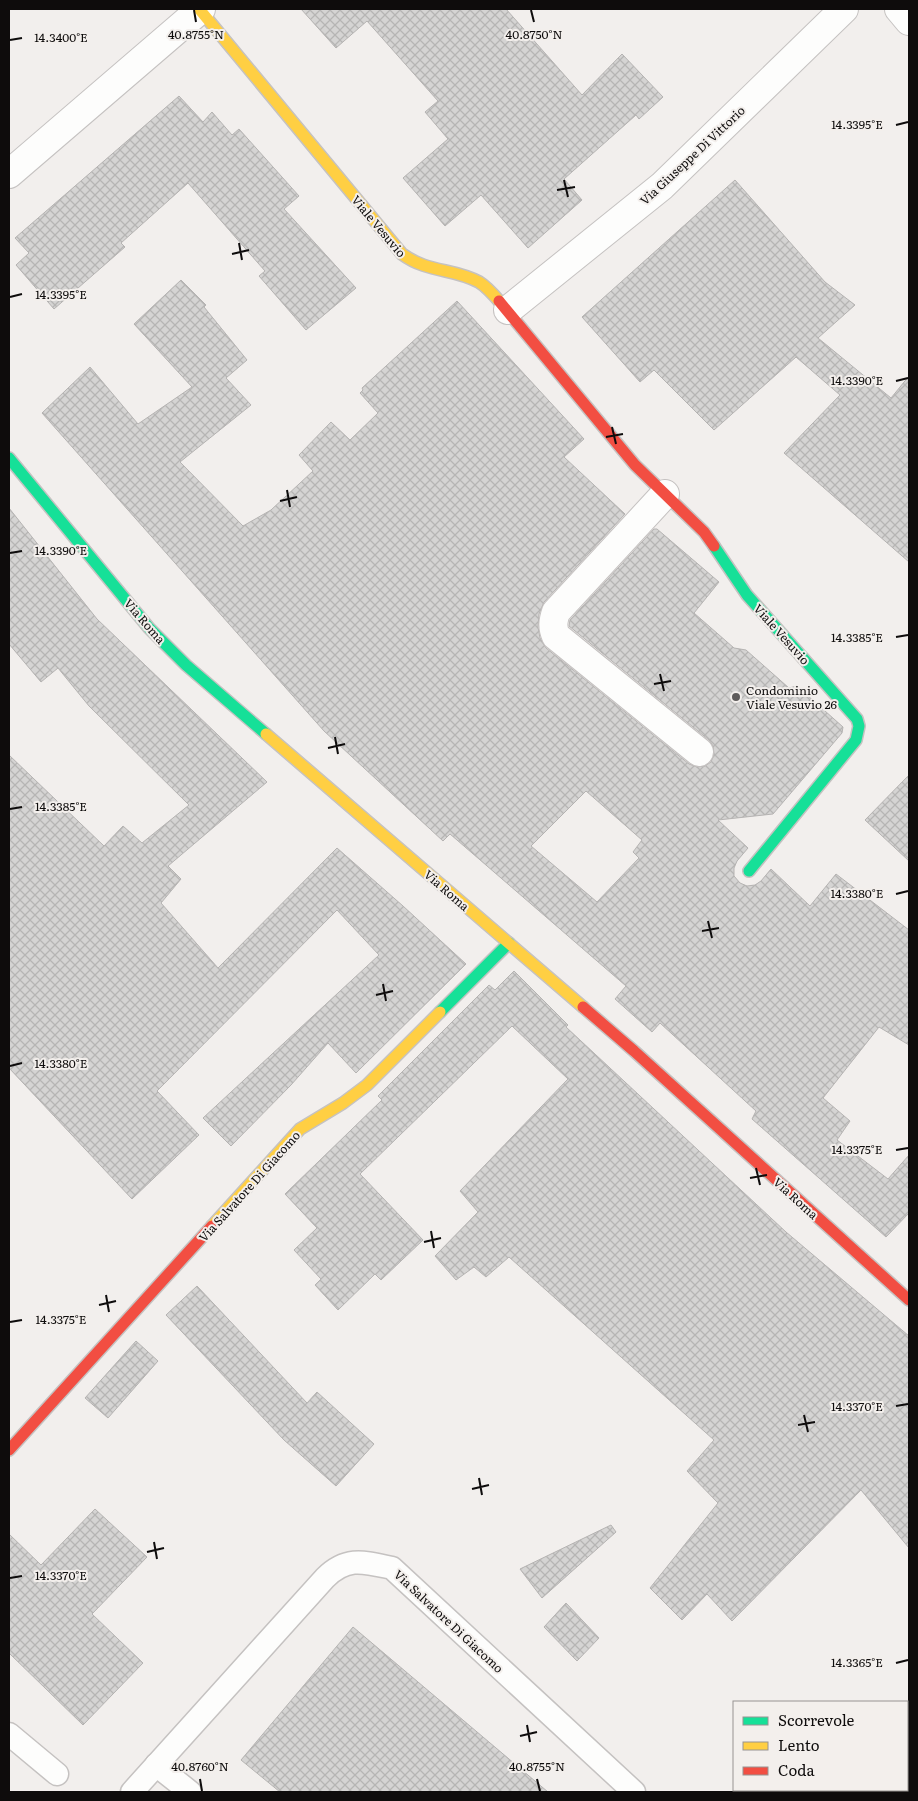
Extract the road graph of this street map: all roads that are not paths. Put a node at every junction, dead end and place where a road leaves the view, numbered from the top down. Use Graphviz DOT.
graph roads {
  1 [pos="200,9"];
  2 [pos="844,9"];
  3 [pos="899,9"];
  4 [pos="909,21"];
  5 [pos="9,174"];
  6 [pos="508,310"];
  7 [pos="9,458"];
  8 [pos="664,494"];
  9 [pos="698,752"];
  10 [pos="749,871"];
  11 [pos="509,943"];
  12 [pos="909,1300"];
  13 [pos="9,1450"];
  14 [pos="9,1734"];
  15 [pos="156,1765"];
  16 [pos="57,1774"];
  17 [pos="132,1792"];
  18 [pos="190,1792"];
  19 [pos="634,1792"];
  1 -- 5 [label="street, Viale Vesuvio"];
  1 -- 6 [label="street, Viale Vesuvio"];
  2 -- 6 [label="street, Via Giuseppe Di Vittorio"];
  3 -- 4 [label="street"];
  6 -- 8 [label="street, Viale Vesuvio"];
  7 -- 11 [label="street, Via Roma"];
  8 -- 9 [label="street"];
  8 -- 10 [label="street, Viale Vesuvio"];
  11 -- 12 [label="street, Via Roma"];
  11 -- 13 [label="street, Via Salvatore Di Giacomo"];
  14 -- 16 [label="lane"];
  15 -- 17 [label="lane, Via Salvatore Di Giacomo"];
  15 -- 18 [label="lane"];
  15 -- 19 [label="lane, Via Salvatore Di Giacomo"];
}
